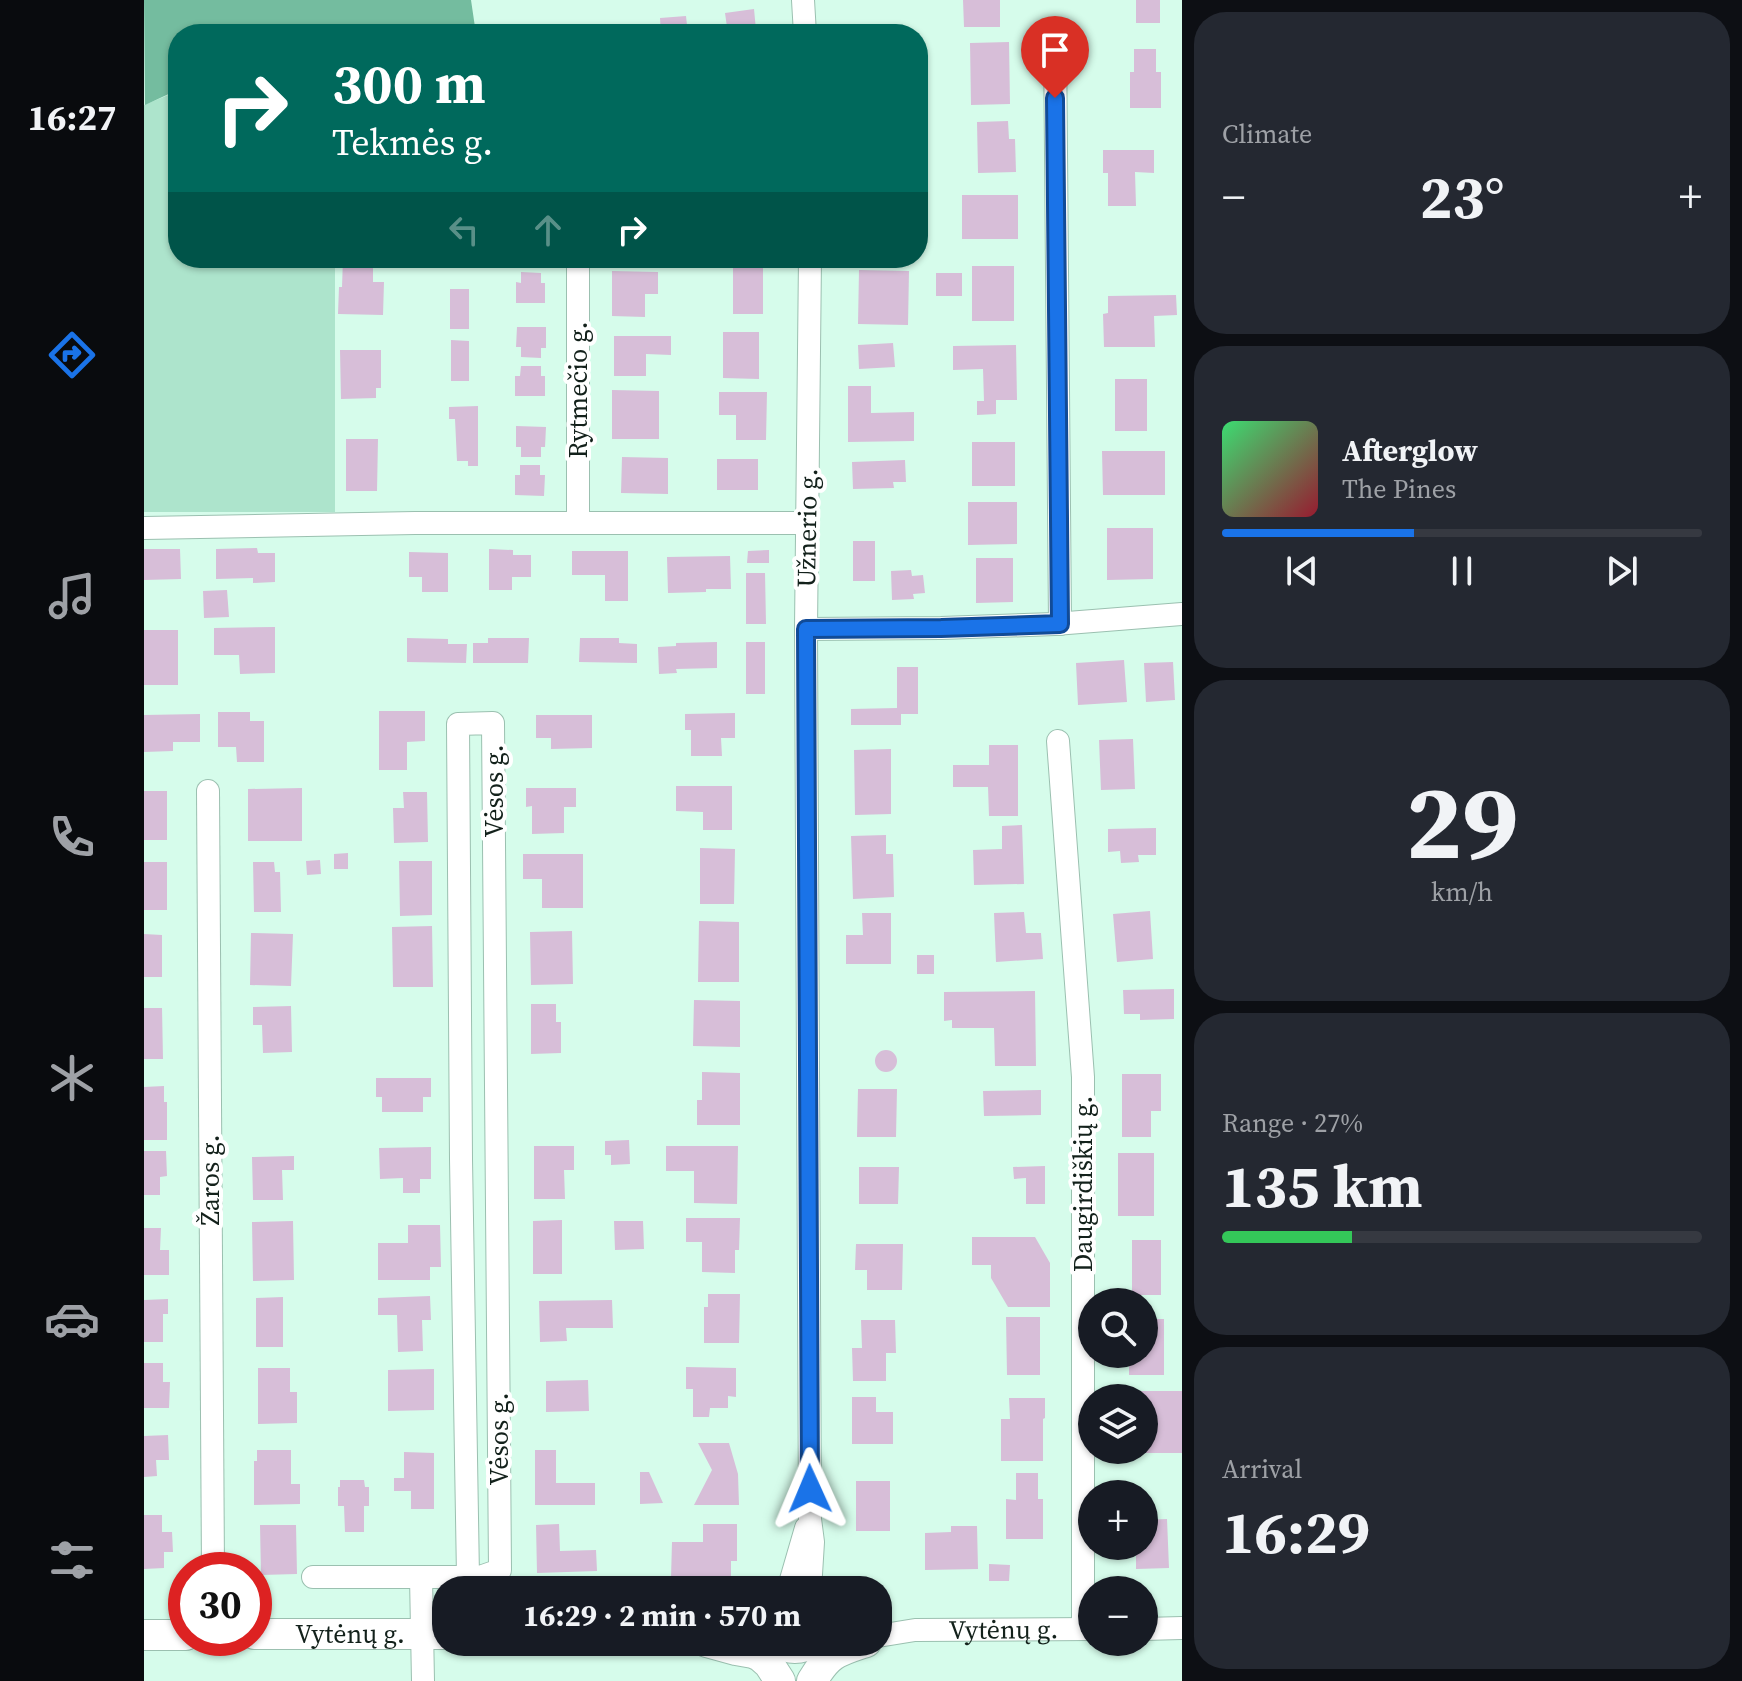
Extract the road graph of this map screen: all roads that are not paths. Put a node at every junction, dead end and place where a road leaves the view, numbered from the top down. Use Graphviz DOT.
graph roads {
  1 [pos="803,0"];
  2 [pos="804,24"];
  3 [pos="1055,36"];
  4 [pos="578,268"];
  5 [pos="810,268"];
  6 [pos="578,522"];
  7 [pos="807,523"];
  8 [pos="144,528"];
  9 [pos="1182,614"];
  10 [pos="1060,624"];
  11 [pos="806,629"];
  12 [pos="1058,741"];
  13 [pos="208,791"];
  14 [pos="810,1519"];
  15 [pos="213,1552"];
  16 [pos="792,1576"];
  17 [pos="811,1576"];
  18 [pos="1088,1576"];
  19 [pos="313,1577"];
  20 [pos="421,1577"];
  21 [pos="432,1577"];
  22 [pos="468,1577"];
  23 [pos="1182,1628"];
  24 [pos="432,1629"];
  25 [pos="1078,1629"];
  26 [pos="1158,1629"];
  27 [pos="272,1634"];
  28 [pos="432,1634"];
  29 [pos="892,1634"];
  30 [pos="144,1635"];
  31 [pos="168,1635"];
  32 [pos="432,1639"];
  33 [pos="760,1656"];
  34 [pos="796,1656"];
  35 [pos="830,1656"];
  36 [pos="423,1681"];
  37 [pos="780,1681"];
  38 [pos="797,1681"];
  39 [pos="812,1681"];
  1 -- 2 [label="street"];
  3 -- 10 [label="street"];
  4 -- 6 [label="street, Rytmečio g."];
  5 -- 7 [label="street, Užnerio g."];
  6 -- 7 [label="street"];
  6 -- 8 [label="street"];
  7 -- 11 [label="street, Užnerio g."];
  9 -- 10 [label="street"];
  10 -- 11 [label="street"];
  11 -- 14 [label="street, Užnerio g."];
  12 -- 18 [label="street, Daugirdiškių g."];
  13 -- 15 [label="street, Žaros g."];
  14 -- 16 [label="street, Užnerio g."];
  14 -- 17 [label="street, Užnerio g."];
  19 -- 20 [label="street"];
  20 -- 21 [label="street"];
  20 -- 24 [label="street"];
  22 -- 22 [label="street, Vėsos g."];
  23 -- 26 [label="street"];
  25 -- 29 [label="street, Vytėnų g."];
  27 -- 28 [label="main road, Vytėnų g."];
  30 -- 31 [label="main road"];
  32 -- 36 [label="street"];
  33 -- 37 [label="main road"];
  34 -- 38 [label="main road"];
  35 -- 39 [label="main road"];
}
